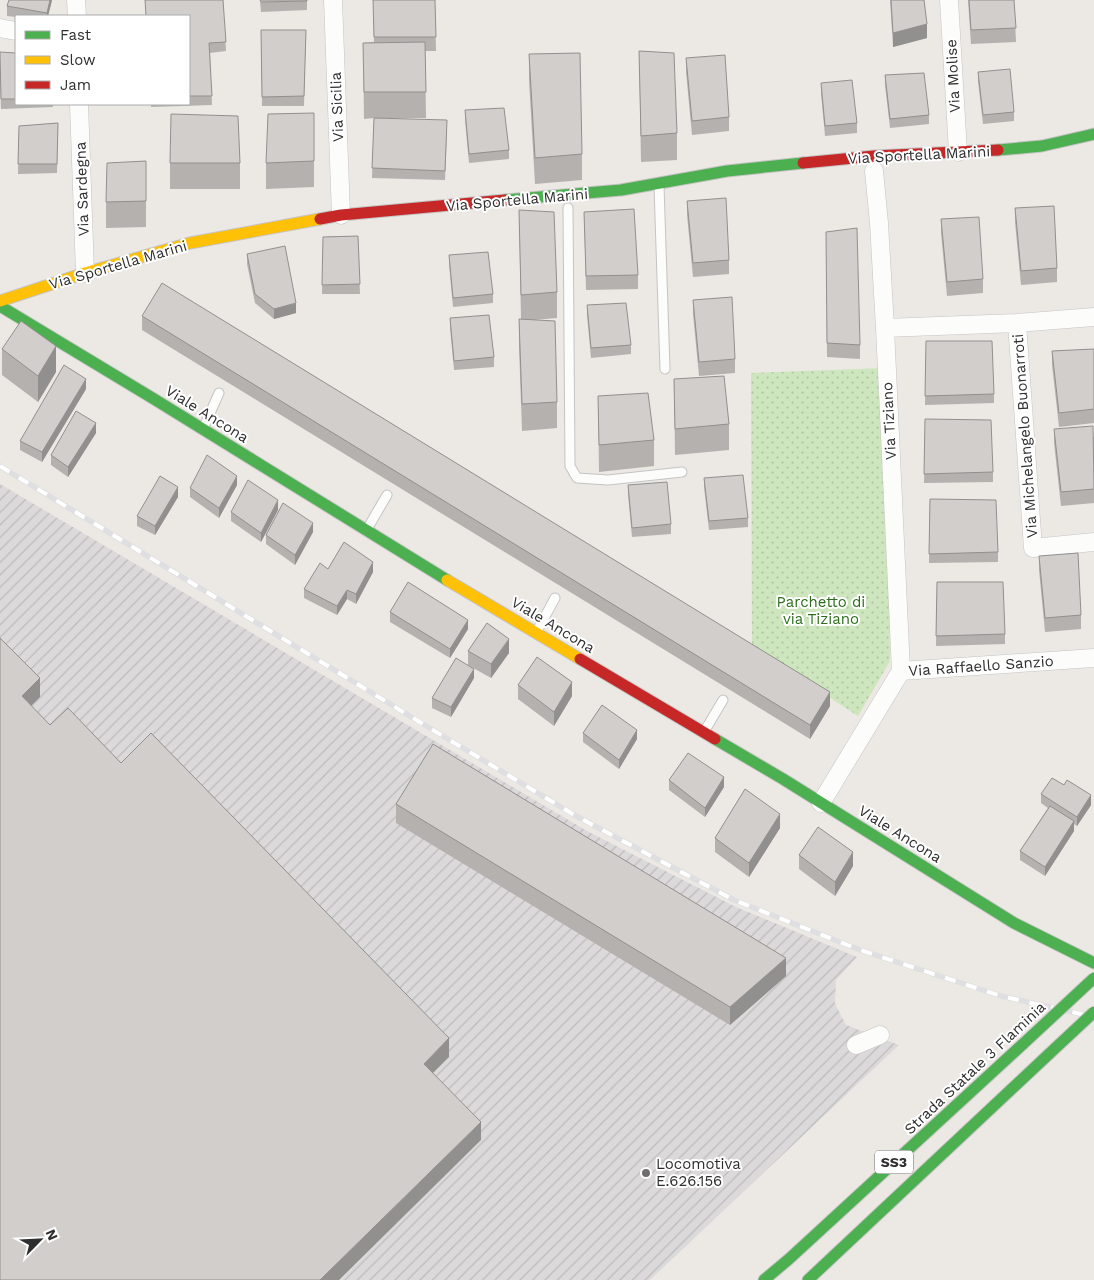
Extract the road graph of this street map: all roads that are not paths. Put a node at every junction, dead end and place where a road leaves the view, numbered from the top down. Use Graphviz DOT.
graph roads {
  1 [pos="76,0"];
  2 [pos="333,0"];
  3 [pos="949,0"];
  4 [pos="77,15"];
  5 [pos="0,28"];
  6 [pos="15,30"];
  7 [pos="79,105"];
  8 [pos="1094,134"];
  9 [pos="1094,143"];
  10 [pos="1042,146"];
  11 [pos="958,152"];
  12 [pos="874,171"];
  13 [pos="659,183"];
  14 [pos="568,208"];
  15 [pos="341,215"];
  16 [pos="85,273"];
  17 [pos="0,301"];
  18 [pos="0,306"];
  19 [pos="1094,317"];
  20 [pos="1017,323"];
  21 [pos="885,328"];
  22 [pos="665,369"];
  23 [pos="219,393"];
  24 [pos="203,429"];
  25 [pos="682,472"];
  26 [pos="387,495"];
  27 [pos="366,531"];
  28 [pos="1094,542"];
  29 [pos="555,598"];
  30 [pos="536,633"];
  31 [pos="1094,658"];
  32 [pos="901,671"];
  33 [pos="723,700"];
  34 [pos="704,732"];
  35 [pos="821,803"];
  36 [pos="1094,963"];
  37 [pos="1094,978"];
  38 [pos="1094,1012"];
  39 [pos="880,1035"];
  40 [pos="856,1045"];
  41 [pos="764,1280"];
  42 [pos="808,1280"];
  1 -- 4 [label="street"];
  2 -- 15 [label="street, Via Sicilia"];
  3 -- 11 [label="street, Via Molise"];
  5 -- 6 [label="street"];
  7 -- 16 [label="street, Via Sardegna"];
  8 -- 10 [label="main road, Via Sportella Marini"];
  9 -- 10 [label="street, Via Sportella Marini"];
  10 -- 11 [label="main road, Via Sportella Marini"];
  11 -- 13 [label="main road, Via Sportella Marini"];
  12 -- 21 [label="street, Via Tiziano"];
  13 -- 15 [label="main road, Via Sportella Marini"];
  13 -- 22 [label="lane"];
  14 -- 25 [label="lane"];
  15 -- 16 [label="main road, Via Sportella Marini"];
  16 -- 17 [label="main road, Via Sportella Marini"];
  18 -- 24 [label="main road, Viale Ancona"];
  19 -- 20 [label="street, Via Michelangelo Buonarroti"];
  20 -- 21 [label="street, Via Michelangelo Buonarroti"];
  20 -- 28 [label="street, Via Michelangelo Buonarroti"];
  21 -- 32 [label="street, Via Tiziano"];
  23 -- 24 [label="lane"];
  24 -- 27 [label="main road, Viale Ancona"];
  26 -- 27 [label="lane"];
  27 -- 30 [label="main road, Viale Ancona"];
  29 -- 30 [label="lane"];
  30 -- 34 [label="main road, Viale Ancona"];
  31 -- 32 [label="street, Via Raffaello Sanzio"];
  32 -- 35 [label="street, Via Raffaello Sanzio"];
  33 -- 34 [label="lane"];
  34 -- 35 [label="main road, Viale Ancona"];
  35 -- 36 [label="main road, Viale Ancona"];
  37 -- 41 [label="main road, Strada Statale 3 Flaminia / SS3, bridge"];
  38 -- 42 [label="main road, SS3, bridge"];
  39 -- 40 [label="street"];
}
